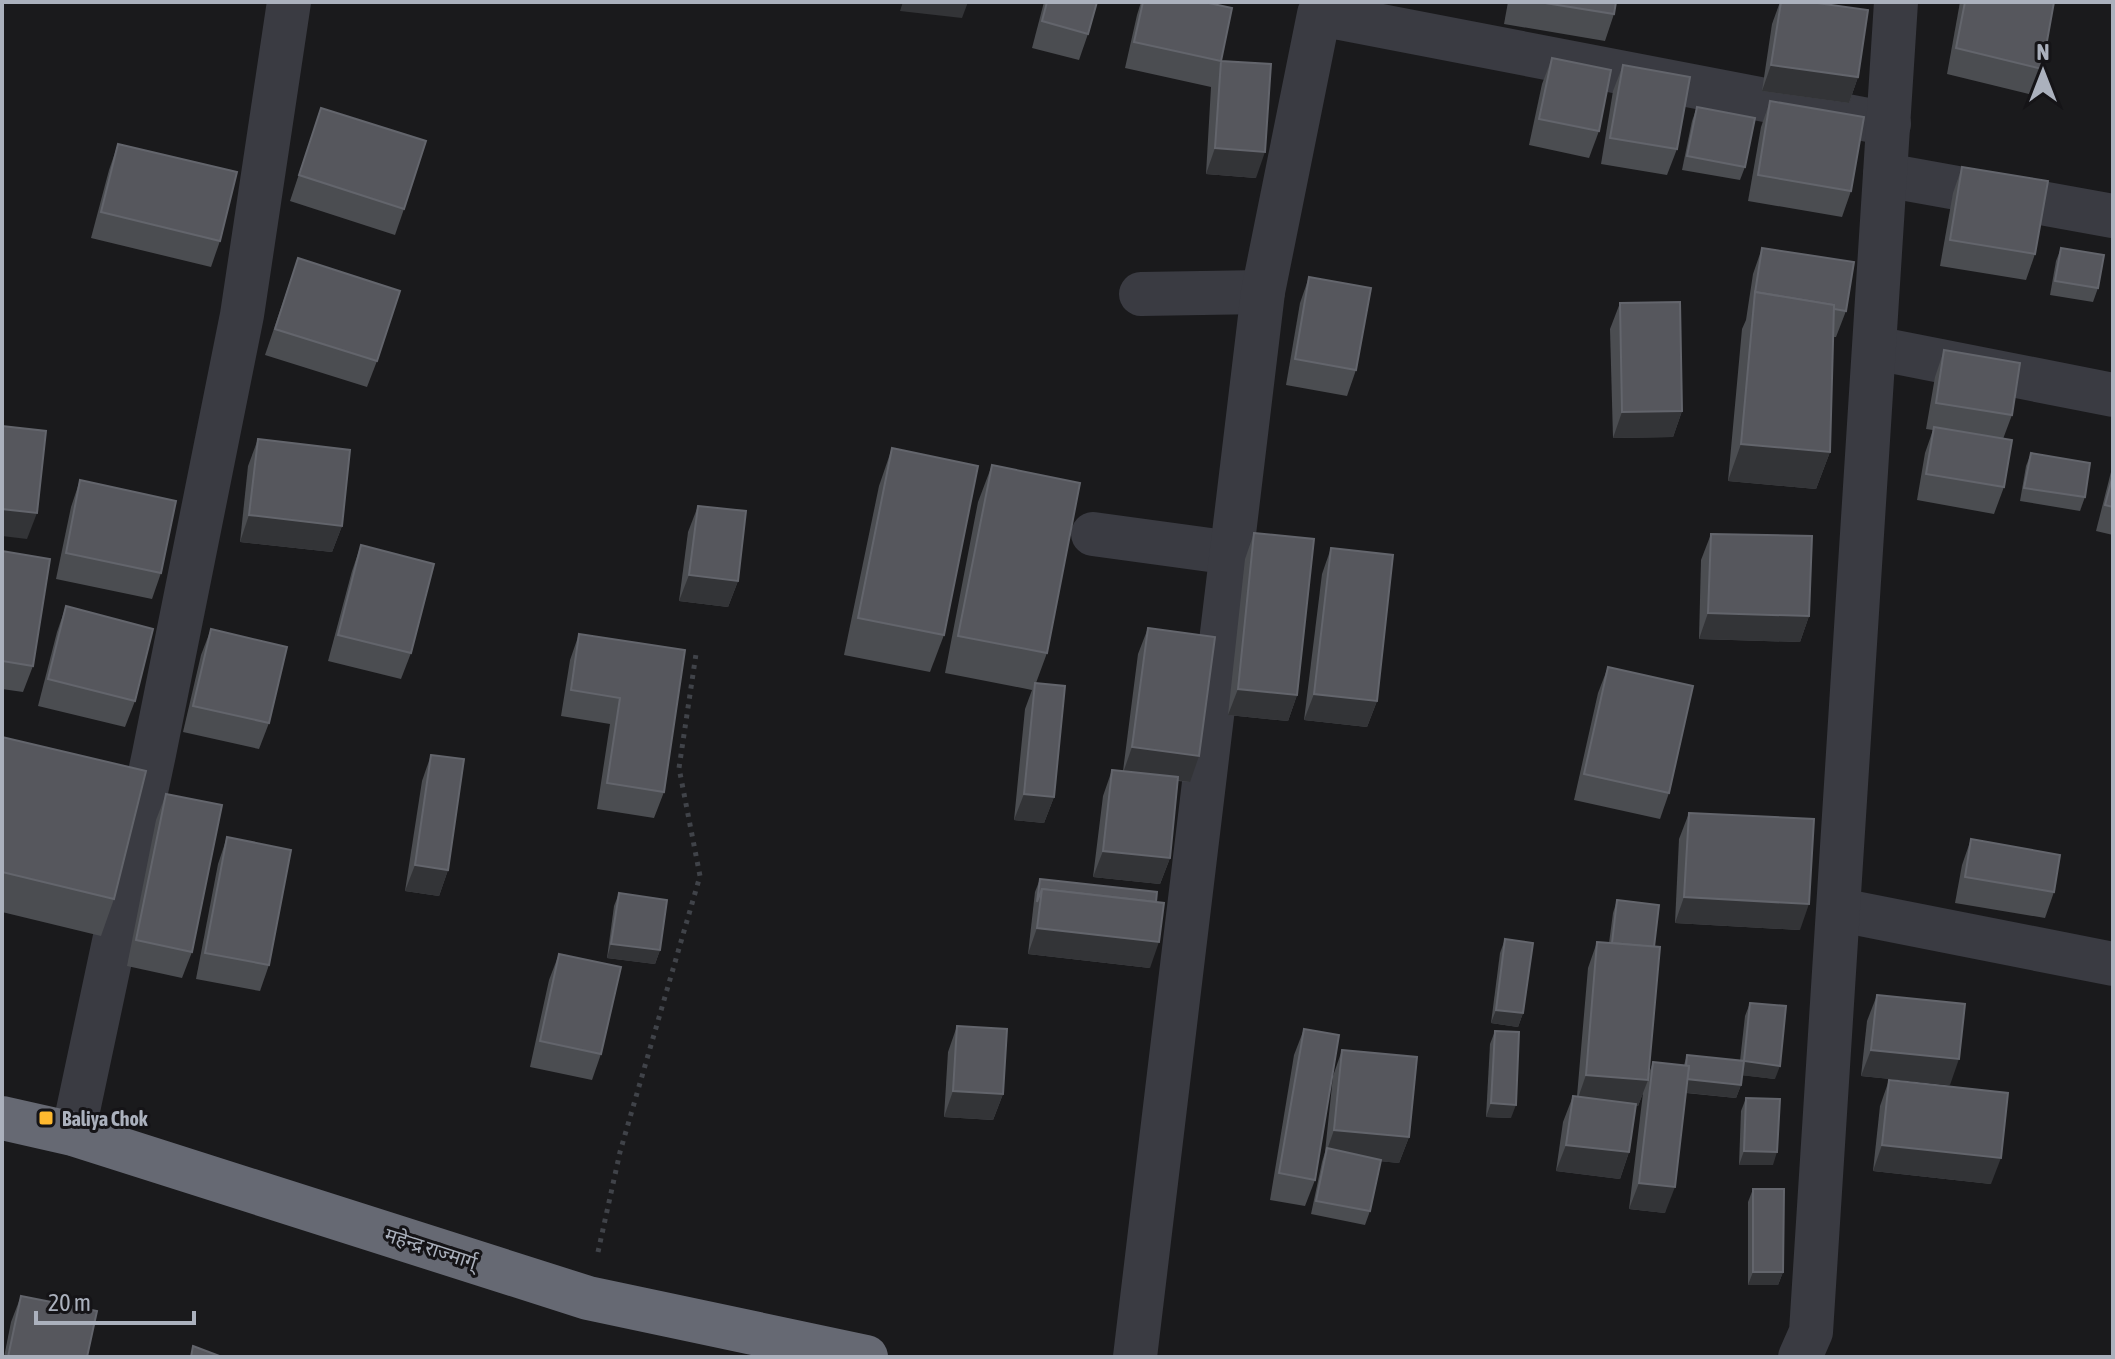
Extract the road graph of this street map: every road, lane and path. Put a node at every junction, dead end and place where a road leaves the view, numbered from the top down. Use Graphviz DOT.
graph roads {
  1 [pos="289,2"];
  2 [pos="1896,2"];
  3 [pos="1889,124"];
  4 [pos="1885,175"];
  5 [pos="2113,216"];
  6 [pos="1263,292"];
  7 [pos="1141,294"];
  8 [pos="1875,348"];
  9 [pos="2113,395"];
  10 [pos="1093,534"];
  11 [pos="1232,553"];
  12 [pos="696,654"];
  13 [pos="1840,910"];
  14 [pos="2113,964"];
  15 [pos="2,1118"];
  16 [pos="73,1134"];
  17 [pos="588,1298"];
  18 [pos="866,1357"];
  19 [pos="1135,1357"];
  20 [pos="1800,1357"];
  1 -- 16 [label="street"];
  2 -- 3 [label="street"];
  3 -- 4 [label="street"];
  3 -- 6 [label="street"];
  4 -- 5 [label="street"];
  4 -- 8 [label="street"];
  6 -- 7 [label="street"];
  6 -- 11 [label="street"];
  8 -- 9 [label="street"];
  8 -- 13 [label="street"];
  10 -- 11 [label="street"];
  11 -- 19 [label="street"];
  12 -- 17 [label="path"];
  13 -- 14 [label="street"];
  13 -- 20 [label="street"];
  15 -- 16 [label="highway, महेन्द्र राज्मार्ग्"];
  16 -- 17 [label="highway, महेन्द्र राज्मार्ग्"];
  17 -- 18 [label="highway, महेन्द्र राज्मार्ग्"];
}
